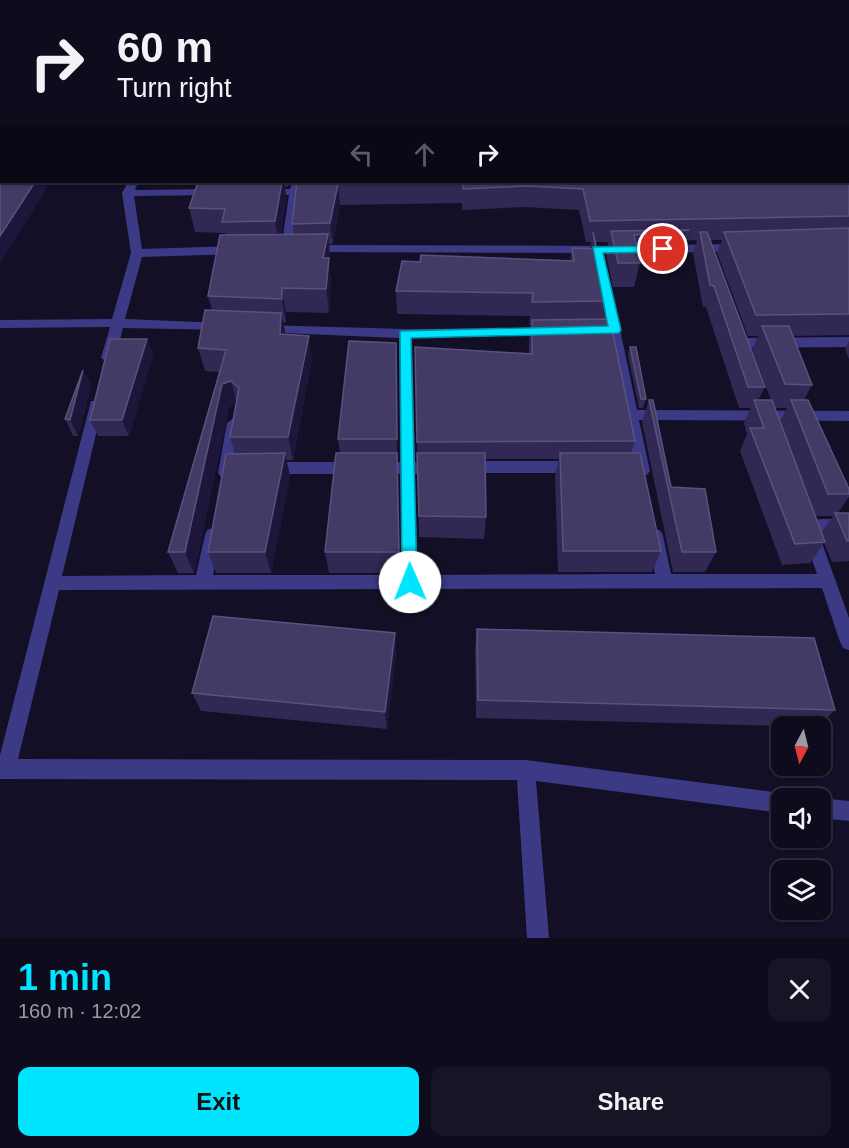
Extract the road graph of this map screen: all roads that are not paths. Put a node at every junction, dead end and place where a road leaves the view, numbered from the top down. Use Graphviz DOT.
graph roads {
  1 [pos="131,187"];
  2 [pos="202,187"];
  3 [pos="296,187"];
  4 [pos="224,192"];
  5 [pos="248,192"];
  6 [pos="754,247"];
  7 [pos="252,250"];
  8 [pos="597,250"];
  9 [pos="136,253"];
  10 [pos="0,324"];
  11 [pos="116,324"];
  12 [pos="232,328"];
  13 [pos="255,328"];
  14 [pos="568,331"];
  15 [pos="405,334"];
  16 [pos="849,342"];
  17 [pos="741,343"];
  18 [pos="105,369"];
  19 [pos="99,391"];
  20 [pos="759,396"];
  21 [pos="236,411"];
  22 [pos="632,415"];
  23 [pos="849,416"];
  24 [pos="768,422"];
  25 [pos="594,467"];
  26 [pos="238,468"];
  27 [pos="407,468"];
  28 [pos="646,490"];
  29 [pos="222,491"];
  30 [pos="218,514"];
  31 [pos="652,524"];
  32 [pos="849,525"];
  33 [pos="664,580"];
  34 [pos="829,581"];
  35 [pos="410,582"];
  36 [pos="52,583"];
  37 [pos="203,584"];
  38 [pos="849,642"];
  39 [pos="3,769"];
  40 [pos="526,770"];
  41 [pos="771,802"];
  42 [pos="831,809"];
  43 [pos="849,811"];
  44 [pos="538,938"];
  1 -- 2 [label="street"];
  1 -- 9 [label="street"];
  2 -- 4 [label="street"];
  3 -- 5 [label="street"];
  3 -- 8 [label="street"];
  6 -- 8 [label="street"];
  7 -- 9 [label="street"];
  8 -- 22 [label="street"];
  9 -- 11 [label="street"];
  10 -- 11 [label="street"];
  11 -- 12 [label="street"];
  11 -- 18 [label="street"];
  13 -- 15 [label="street"];
  14 -- 15 [label="street"];
  15 -- 27 [label="street"];
  16 -- 17 [label="street"];
  19 -- 36 [label="street"];
  20 -- 24 [label="street"];
  21 -- 26 [label="street"];
  22 -- 24 [label="street"];
  22 -- 28 [label="street"];
  23 -- 24 [label="street"];
  25 -- 27 [label="street"];
  26 -- 27 [label="street"];
  26 -- 29 [label="street"];
  27 -- 35 [label="street"];
  30 -- 37 [label="street"];
  31 -- 33 [label="street"];
  32 -- 34 [label="street"];
  33 -- 34 [label="street"];
  33 -- 35 [label="street"];
  34 -- 38 [label="street"];
  35 -- 37 [label="street"];
  36 -- 37 [label="street"];
  36 -- 39 [label="street"];
  39 -- 40 [label="street"];
  40 -- 41 [label="street"];
  40 -- 44 [label="street"];
  42 -- 43 [label="street"];
}
